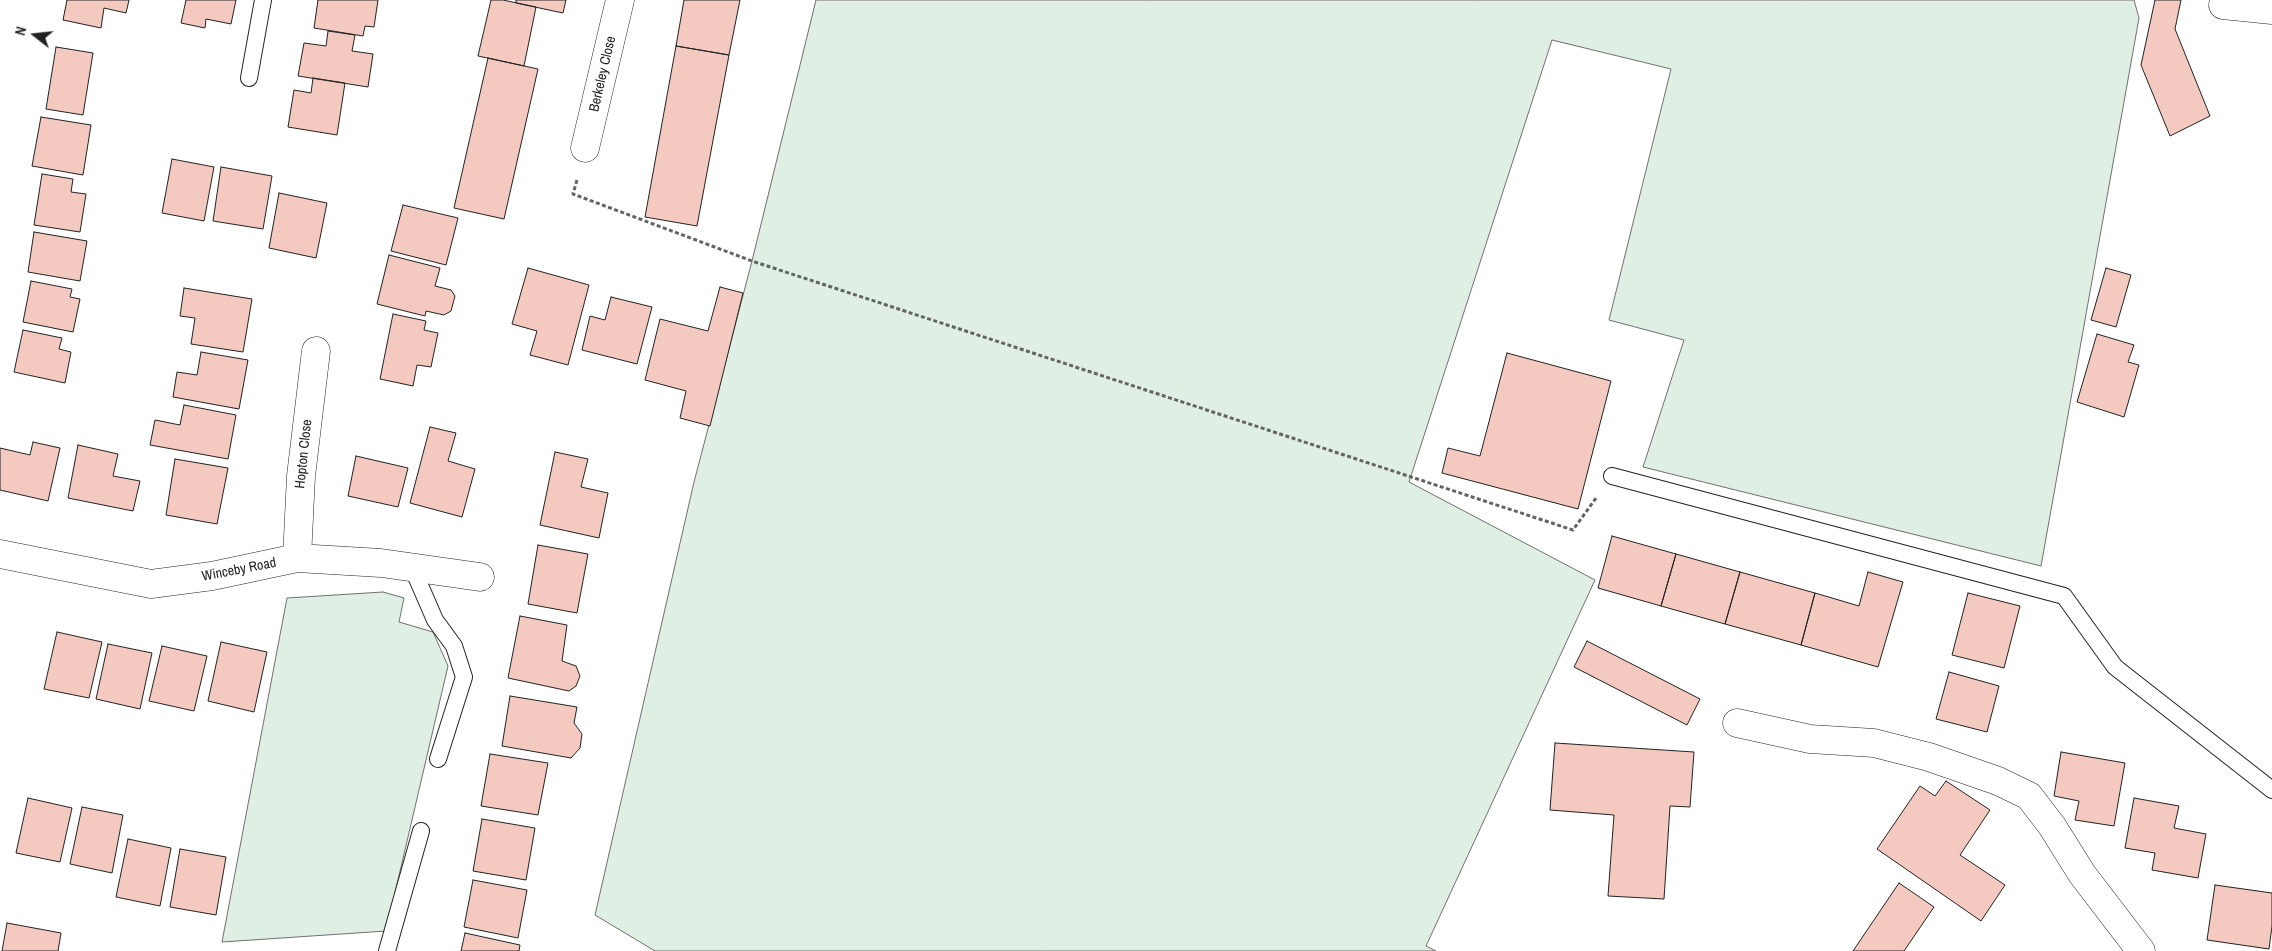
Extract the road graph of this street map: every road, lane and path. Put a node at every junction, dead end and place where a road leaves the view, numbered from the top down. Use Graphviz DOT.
graph roads {
  1 [pos="262,0"];
  2 [pos="620,0"];
  3 [pos="2223,5"];
  4 [pos="2272,10"];
  5 [pos="249,78"];
  6 [pos="585,148"];
  7 [pos="316,350"];
  8 [pos="1612,476"];
  9 [pos="0,554"];
  10 [pos="297,558"];
  11 [pos="412,567"];
  12 [pos="480,577"];
  13 [pos="1737,723"];
  14 [pos="438,759"];
  15 [pos="2272,790"];
  16 [pos="421,831"];
  17 [pos="387,951"];
  18 [pos="2141,951"];
  1 -- 5 [label="lane"];
  2 -- 6 [label="street, Berkeley Close"];
  3 -- 4 [label="street"];
  6 -- 8 [label="path"];
  7 -- 10 [label="street, Hopton Close"];
  8 -- 15 [label="lane"];
  9 -- 10 [label="street, Winceby Road"];
  10 -- 11 [label="street, Winceby Road"];
  11 -- 12 [label="street, Winceby Road"];
  11 -- 14 [label="lane"];
  13 -- 18 [label="street"];
  16 -- 17 [label="lane"];
}
